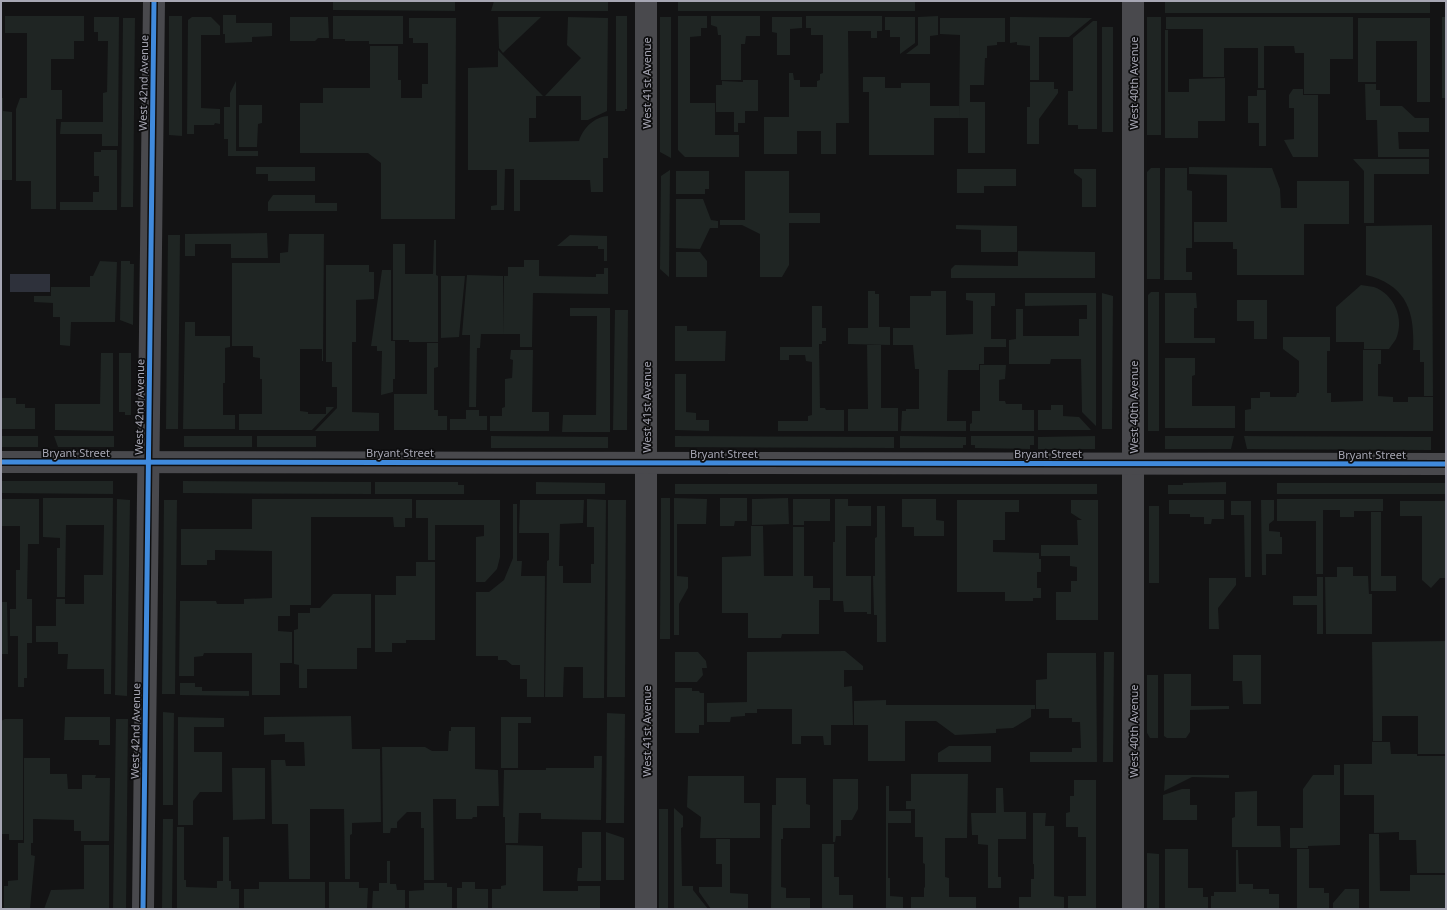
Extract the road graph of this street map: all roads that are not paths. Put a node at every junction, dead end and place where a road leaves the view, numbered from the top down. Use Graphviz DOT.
graph roads {
  1 [pos="154,1"];
  2 [pos="646,1"];
  3 [pos="1134,1"];
  4 [pos="1,462"];
  5 [pos="148,462"];
  6 [pos="646,463"];
  7 [pos="1134,463"];
  8 [pos="1446,464"];
  9 [pos="143,909"];
  10 [pos="646,909"];
  11 [pos="1134,909"];
  1 -- 5 [label="street, West 42nd Avenue"];
  2 -- 6 [label="street, West 41st Avenue"];
  3 -- 7 [label="street, West 40th Avenue"];
  4 -- 5 [label="street, Bryant Street"];
  5 -- 6 [label="street, Bryant Street"];
  5 -- 9 [label="street, West 42nd Avenue"];
  6 -- 7 [label="street, Bryant Street"];
  6 -- 10 [label="street, West 41st Avenue"];
  7 -- 8 [label="street, Bryant Street"];
  7 -- 11 [label="street, West 40th Avenue"];
}
